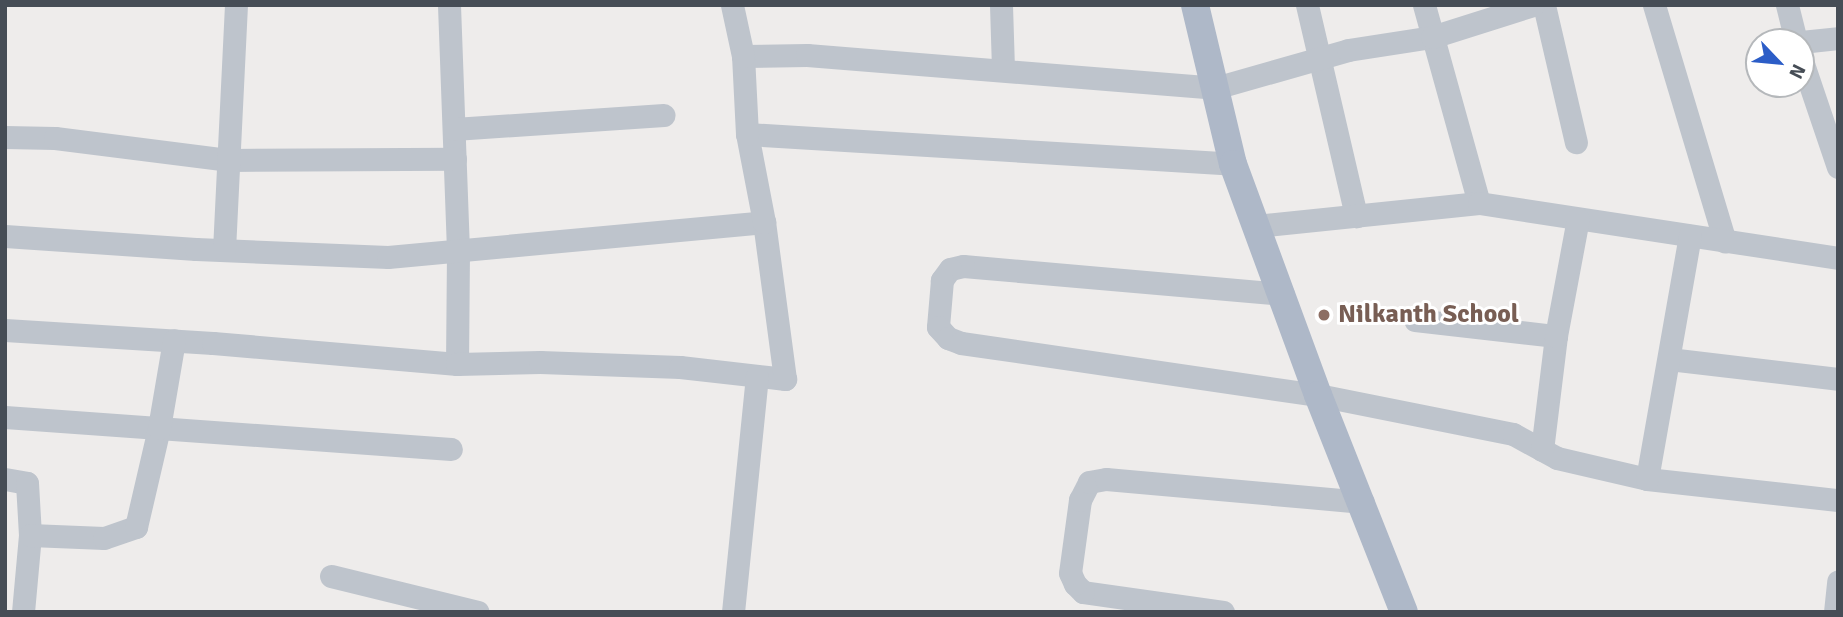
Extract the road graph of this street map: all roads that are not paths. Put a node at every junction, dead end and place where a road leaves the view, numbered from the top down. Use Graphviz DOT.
graph roads {
  1 [pos="236,5"];
  2 [pos="449,5"];
  3 [pos="732,5"];
  4 [pos="1000,5"];
  5 [pos="1195,5"];
  6 [pos="1307,5"];
  7 [pos="1424,5"];
  8 [pos="1533,5"];
  9 [pos="1544,5"];
  10 [pos="1654,5"];
  11 [pos="1787,5"];
  12 [pos="1794,28"];
  13 [pos="1432,37"];
  14 [pos="1838,38"];
  15 [pos="1815,40"];
  16 [pos="743,56"];
  17 [pos="1319,58"];
  18 [pos="1003,71"];
  19 [pos="1215,88"];
  20 [pos="1815,98"];
  21 [pos="664,115"];
  22 [pos="454,129"];
  23 [pos="747,134"];
  24 [pos="5,137"];
  25 [pos="1576,142"];
  26 [pos="455,159"];
  27 [pos="228,160"];
  28 [pos="1233,164"];
  29 [pos="1838,167"];
  30 [pos="1479,203"];
  31 [pos="1356,216"];
  32 [pos="1578,219"];
  33 [pos="764,222"];
  34 [pos="1256,226"];
  35 [pos="5,236"];
  36 [pos="1690,236"];
  37 [pos="1725,242"];
  38 [pos="224,250"];
  39 [pos="458,251"];
  40 [pos="1838,258"];
  41 [pos="1283,294"];
  42 [pos="1415,320"];
  43 [pos="5,330"];
  44 [pos="1556,336"];
  45 [pos="174,340"];
  46 [pos="1669,359"];
  47 [pos="457,364"];
  48 [pos="757,376"];
  49 [pos="1838,379"];
  50 [pos="1318,395"];
  51 [pos="5,417"];
  52 [pos="159,428"];
  53 [pos="451,449"];
  54 [pos="1542,450"];
  55 [pos="5,479"];
  56 [pos="1647,479"];
  57 [pos="1838,500"];
  58 [pos="1363,502"];
  59 [pos="30,535"];
  60 [pos="331,576"];
  61 [pos="1838,582"];
  62 [pos="23,612"];
  63 [pos="478,612"];
  64 [pos="733,612"];
  65 [pos="1223,612"];
  66 [pos="1404,612"];
  67 [pos="1835,612"];
  1 -- 27 [label="street"];
  2 -- 22 [label="street"];
  3 -- 16 [label="street"];
  4 -- 18 [label="street"];
  5 -- 19 [label="main road"];
  6 -- 17 [label="street"];
  7 -- 13 [label="street"];
  8 -- 13 [label="street"];
  9 -- 25 [label="street"];
  10 -- 37 [label="street"];
  11 -- 12 [label="street"];
  13 -- 17 [label="street"];
  13 -- 30 [label="street"];
  14 -- 15 [label="street"];
  16 -- 18 [label="street"];
  16 -- 23 [label="street"];
  17 -- 19 [label="street"];
  17 -- 31 [label="street"];
  18 -- 19 [label="street"];
  19 -- 28 [label="main road"];
  20 -- 29 [label="street"];
  21 -- 22 [label="street"];
  22 -- 26 [label="street"];
  23 -- 28 [label="street"];
  23 -- 33 [label="street"];
  24 -- 27 [label="street"];
  26 -- 27 [label="street"];
  26 -- 39 [label="street"];
  27 -- 38 [label="street"];
  28 -- 34 [label="main road"];
  30 -- 31 [label="street"];
  30 -- 32 [label="street"];
  31 -- 34 [label="street"];
  32 -- 36 [label="street"];
  32 -- 44 [label="street"];
  33 -- 39 [label="street"];
  33 -- 48 [label="street"];
  34 -- 41 [label="main road"];
  35 -- 38 [label="street"];
  36 -- 37 [label="street"];
  36 -- 46 [label="street"];
  37 -- 40 [label="street"];
  38 -- 39 [label="street"];
  39 -- 47 [label="street"];
  41 -- 50 [label="main road"];
  41 -- 50 [label="street"];
  42 -- 44 [label="street"];
  43 -- 45 [label="street"];
  44 -- 54 [label="street"];
  45 -- 47 [label="street"];
  45 -- 52 [label="street"];
  46 -- 49 [label="street"];
  46 -- 56 [label="street"];
  47 -- 48 [label="street"];
  48 -- 64 [label="street"];
  50 -- 54 [label="street"];
  50 -- 58 [label="main road"];
  51 -- 52 [label="street"];
  52 -- 53 [label="street"];
  52 -- 59 [label="street"];
  54 -- 56 [label="street"];
  55 -- 59 [label="street"];
  56 -- 57 [label="street"];
  58 -- 65 [label="street"];
  58 -- 66 [label="main road"];
  59 -- 62 [label="street"];
  60 -- 63 [label="street"];
  61 -- 67 [label="street"];
}
